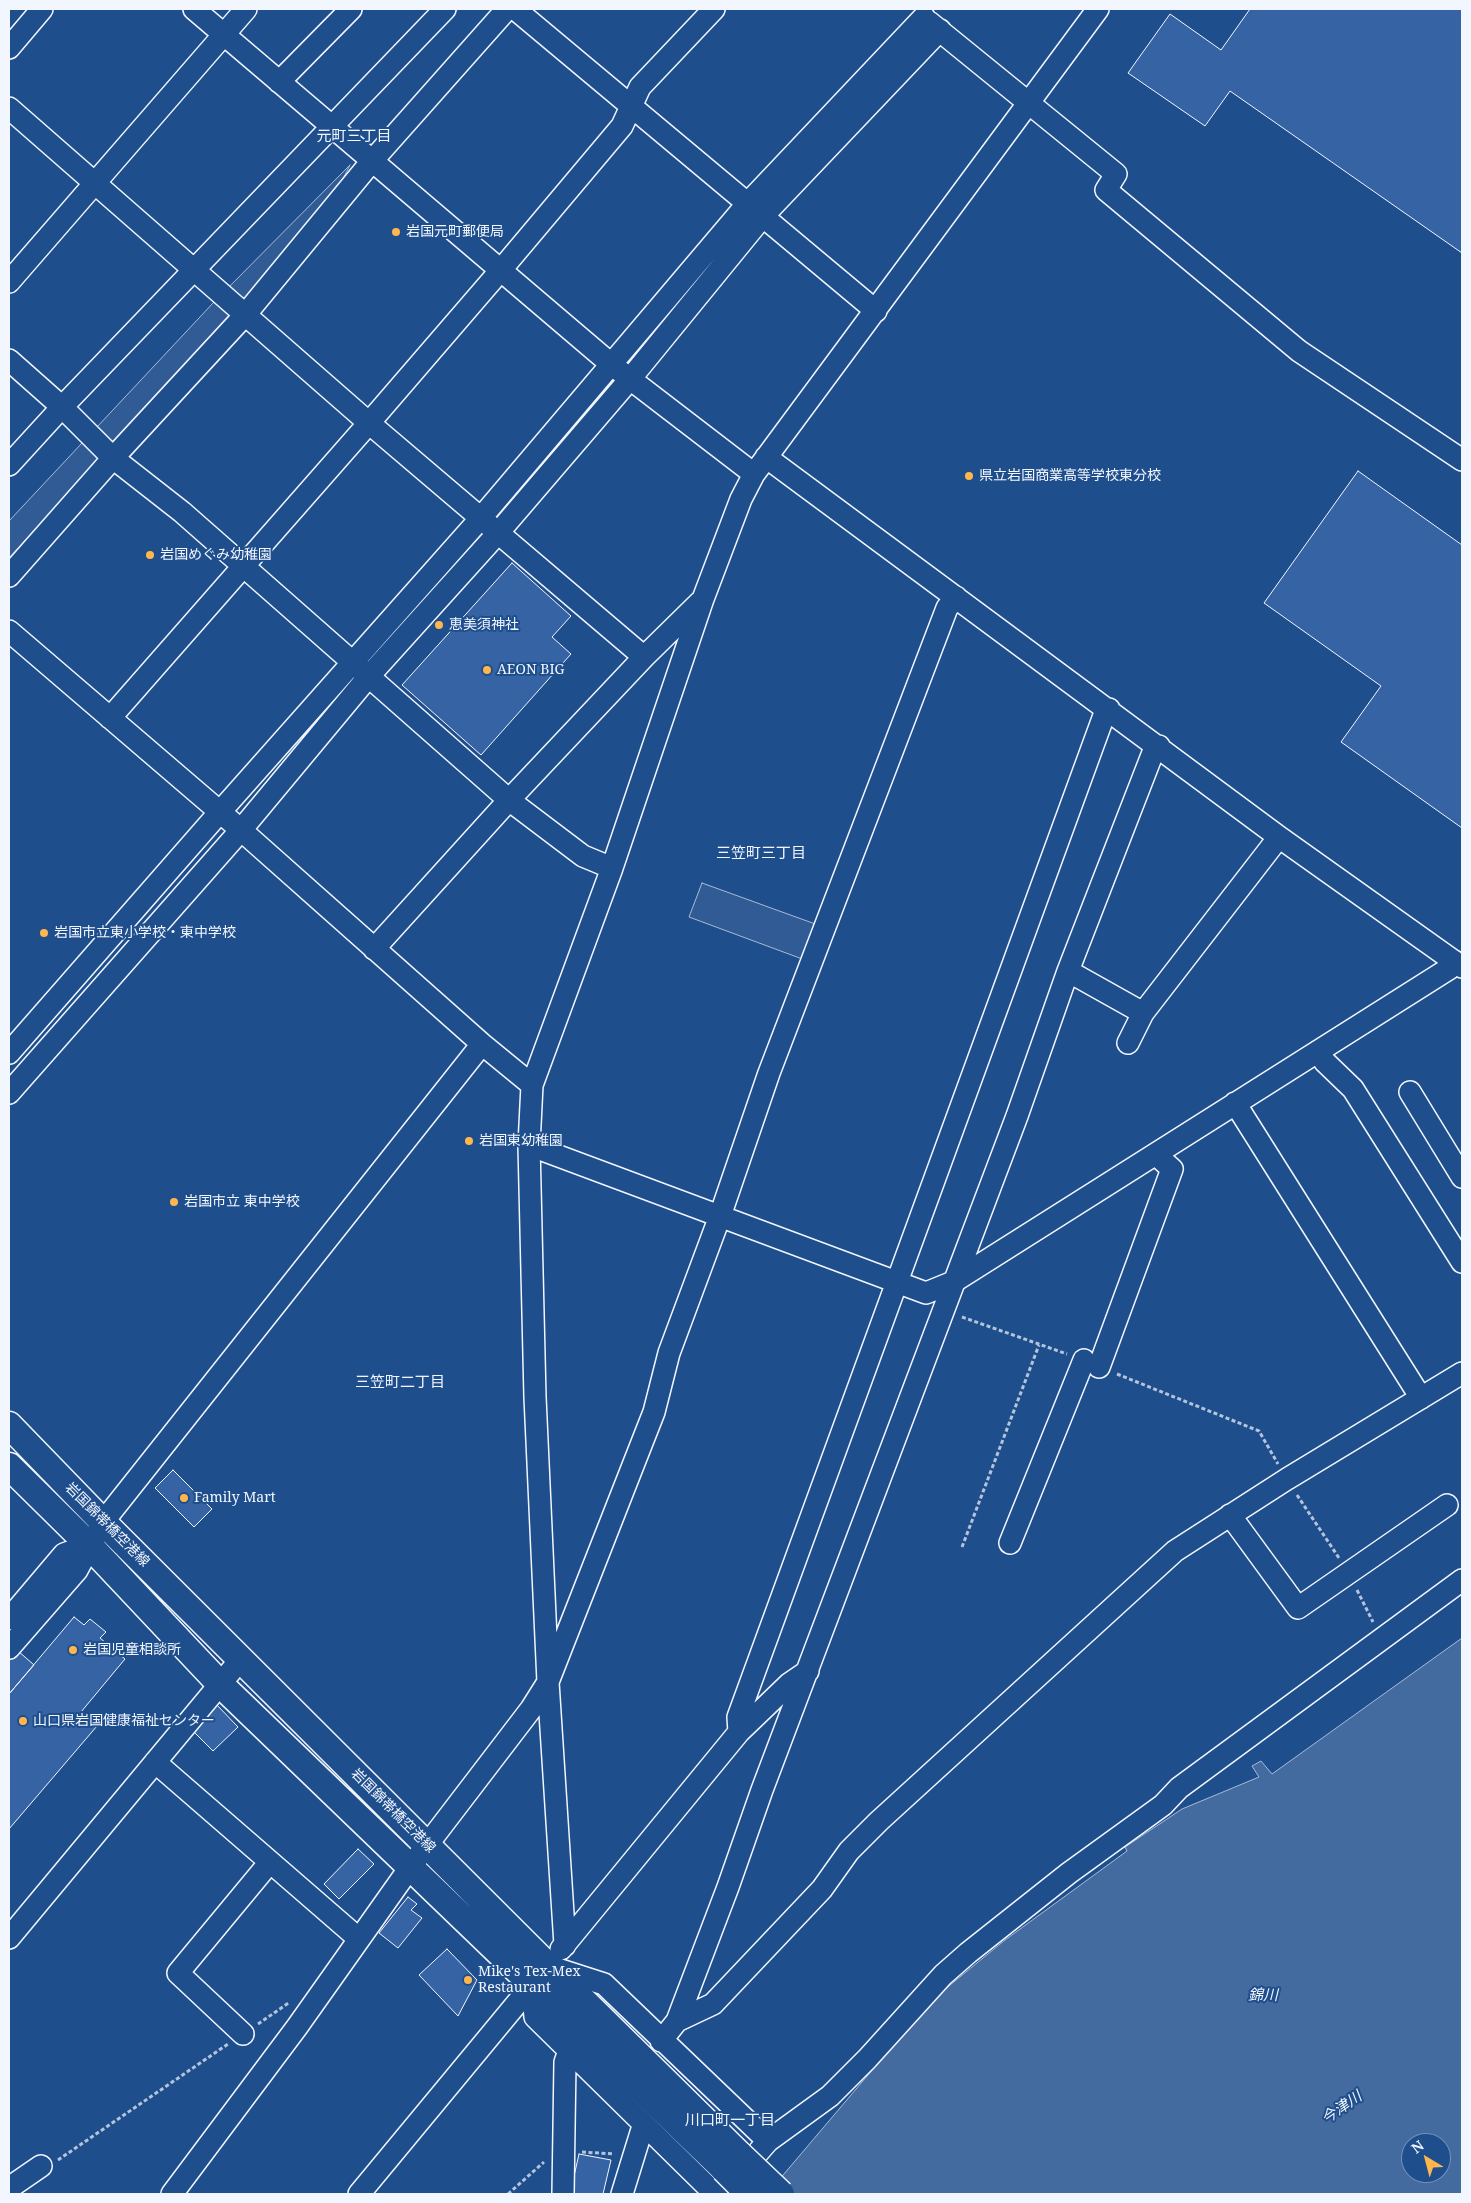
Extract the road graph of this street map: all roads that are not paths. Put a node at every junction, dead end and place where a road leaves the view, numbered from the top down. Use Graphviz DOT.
graph roads {
  1 [pos="42,9"];
  2 [pos="194,9"];
  3 [pos="246,9"];
  4 [pos="351,9"];
  5 [pos="445,9"];
  6 [pos="508,9"];
  7 [pos="515,9"];
  8 [pos="714,9"];
  9 [pos="1098,9"];
  10 [pos="926,19"];
  11 [pos="224,35"];
  12 [pos="9,48"];
  13 [pos="279,82"];
  14 [pos="1029,102"];
  15 [pos="632,106"];
  16 [pos="9,108"];
  17 [pos="332,126"];
  18 [pos="372,161"];
  19 [pos="94,183"];
  20 [pos="756,210"];
  21 [pos="194,270"];
  22 [pos="500,271"];
  23 [pos="9,282"];
  24 [pos="876,311"];
  25 [pos="246,315"];
  26 [pos="9,360"];
  27 [pos="612,364"];
  28 [pos="630,379"];
  29 [pos="62,407"];
  30 [pos="370,423"];
  31 [pos="766,457"];
  32 [pos="113,458"];
  33 [pos="1462,460"];
  34 [pos="9,464"];
  35 [pos="754,474"];
  36 [pos="480,519"];
  37 [pos="498,533"];
  38 [pos="244,566"];
  39 [pos="9,576"];
  40 [pos="956,597"];
  41 [pos="703,598"];
  42 [pos="9,630"];
  43 [pos="644,657"];
  44 [pos="361,669"];
  45 [pos="1109,709"];
  46 [pos="110,718"];
  47 [pos="1159,746"];
  48 [pos="510,800"];
  49 [pos="219,813"];
  50 [pos="240,830"];
  51 [pos="1278,837"];
  52 [pos="612,868"];
  53 [pos="374,949"];
  54 [pos="1458,964"];
  55 [pos="1068,971"];
  56 [pos="1143,1013"];
  57 [pos="1128,1043"];
  58 [pos="482,1044"];
  59 [pos="1318,1051"];
  60 [pos="9,1053"];
  61 [pos="532,1085"];
  62 [pos="1410,1092"];
  63 [pos="9,1093"];
  64 [pos="1235,1103"];
  65 [pos="529,1145"];
  66 [pos="1157,1152"];
  67 [pos="1462,1177"];
  68 [pos="720,1216"];
  69 [pos="1462,1262"];
  70 [pos="897,1282"];
  71 [pos="953,1282"];
  72 [pos="1462,1373"];
  73 [pos="1421,1398"];
  74 [pos="9,1425"];
  75 [pos="9,1466"];
  76 [pos="1447,1505"];
  77 [pos="1230,1515"];
  78 [pos="103,1522"];
  79 [pos="1010,1543"];
  80 [pos="89,1545"];
  81 [pos="1462,1580"];
  82 [pos="9,1619"];
  83 [pos="9,1648"];
  84 [pos="241,1659"];
  85 [pos="808,1671"];
  86 [pos="548,1682"];
  87 [pos="220,1684"];
  88 [pos="739,1732"];
  89 [pos="155,1762"];
  90 [pos="427,1845"];
  91 [pos="270,1862"];
  92 [pos="411,1866"];
  93 [pos="9,1938"];
  94 [pos="359,1939"];
  95 [pos="565,1944"];
  96 [pos="548,1966"];
  97 [pos="532,1986"];
  98 [pos="677,2021"];
  99 [pos="243,2034"];
  100 [pos="661,2040"];
  101 [pos="569,2051"];
  102 [pos="643,2126"];
  103 [pos="768,2141"];
  104 [pos="41,2166"];
  105 [pos="729,2173"];
  106 [pos="9,2188"];
  107 [pos="172,2194"];
  108 [pos="360,2194"];
  109 [pos="563,2194"];
  110 [pos="622,2194"];
  111 [pos="715,2194"];
  112 [pos="749,2194"];
  113 [pos="781,2194"];
  1 -- 12 [label="street"];
  2 -- 11 [label="street"];
  3 -- 11 [label="street"];
  4 -- 13 [label="street"];
  5 -- 17 [label="street"];
  6 -- 18 [label="street"];
  7 -- 15 [label="street"];
  8 -- 15 [label="street"];
  9 -- 14 [label="street"];
  10 -- 14 [label="street"];
  10 -- 20 [label="street"];
  11 -- 13 [label="street"];
  11 -- 19 [label="street"];
  13 -- 17 [label="street"];
  14 -- 24 [label="street"];
  14 -- 33 [label="street"];
  15 -- 20 [label="street"];
  15 -- 22 [label="street"];
  16 -- 19 [label="street"];
  17 -- 18 [label="street"];
  17 -- 21 [label="street"];
  18 -- 22 [label="street"];
  18 -- 25 [label="street"];
  19 -- 21 [label="street"];
  19 -- 23 [label="street"];
  20 -- 24 [label="street"];
  20 -- 27 [label="street"];
  20 -- 28 [label="street"];
  21 -- 25 [label="street"];
  21 -- 29 [label="street"];
  22 -- 27 [label="street"];
  22 -- 30 [label="street"];
  24 -- 31 [label="street"];
  25 -- 30 [label="street"];
  25 -- 32 [label="street"];
  26 -- 29 [label="street"];
  27 -- 28 [label="street"];
  27 -- 36 [label="street"];
  28 -- 35 [label="street"];
  28 -- 37 [label="street"];
  29 -- 32 [label="street"];
  29 -- 34 [label="street"];
  30 -- 36 [label="street"];
  30 -- 38 [label="street"];
  31 -- 35 [label="street"];
  31 -- 40 [label="street"];
  32 -- 38 [label="street"];
  32 -- 39 [label="street"];
  35 -- 41 [label="street"];
  36 -- 37 [label="street"];
  36 -- 44 [label="street"];
  37 -- 43 [label="street"];
  37 -- 44 [label="street"];
  38 -- 44 [label="street"];
  38 -- 46 [label="street"];
  40 -- 45 [label="street"];
  40 -- 68 [label="street"];
  41 -- 43 [label="street"];
  41 -- 52 [label="street"];
  42 -- 46 [label="street"];
  43 -- 48 [label="street"];
  44 -- 48 [label="street"];
  44 -- 49 [label="street"];
  44 -- 50 [label="street"];
  45 -- 47 [label="street"];
  45 -- 70 [label="street"];
  46 -- 49 [label="street"];
  47 -- 51 [label="street"];
  47 -- 55 [label="street"];
  48 -- 52 [label="street"];
  48 -- 53 [label="street"];
  49 -- 50 [label="street"];
  49 -- 60 [label="street"];
  50 -- 53 [label="street"];
  50 -- 63 [label="street"];
  51 -- 54 [label="street"];
  51 -- 56 [label="street"];
  52 -- 61 [label="street"];
  53 -- 58 [label="street"];
  54 -- 59 [label="street"];
  55 -- 56 [label="street"];
  55 -- 71 [label="street"];
  56 -- 57 [label="street"];
  58 -- 61 [label="street"];
  58 -- 78 [label="street"];
  59 -- 64 [label="street"];
  59 -- 69 [label="street"];
  61 -- 65 [label="street"];
  62 -- 67 [label="street"];
  64 -- 66 [label="street"];
  64 -- 73 [label="street"];
  65 -- 68 [label="street"];
  65 -- 86 [label="street"];
  66 -- 71 [label="street"];
  66 -- 79 [label="street"];
  68 -- 70 [label="street"];
  68 -- 86 [label="street"];
  70 -- 71 [label="street"];
  70 -- 88 [label="street"];
  71 -- 85 [label="street"];
  72 -- 73 [label="street"];
  73 -- 77 [label="street"];
  74 -- 78 [label="main road, 岩国錦帯橋空港線"];
  75 -- 80 [label="main road, 岩国錦帯橋空港線"];
  76 -- 77 [label="street"];
  77 -- 98 [label="street"];
  78 -- 80 [label="street"];
  78 -- 84 [label="main road, 岩国錦帯橋空港線"];
  80 -- 82 [label="street"];
  80 -- 83 [label="street"];
  80 -- 87 [label="main road, 岩国錦帯橋空港線"];
  81 -- 103 [label="street"];
  84 -- 87 [label="street"];
  84 -- 90 [label="main road, 岩国錦帯橋空港線"];
  85 -- 88 [label="street"];
  85 -- 98 [label="street"];
  86 -- 90 [label="street"];
  86 -- 95 [label="street"];
  87 -- 89 [label="street"];
  87 -- 92 [label="main road, 岩国錦帯橋空港線"];
  88 -- 95 [label="street"];
  89 -- 91 [label="street"];
  89 -- 93 [label="street"];
  90 -- 92 [label="street"];
  90 -- 96 [label="main road, 岩国錦帯橋空港線"];
  91 -- 94 [label="street"];
  91 -- 99 [label="street"];
  92 -- 94 [label="street"];
  92 -- 97 [label="main road, 岩国錦帯橋空港線"];
  94 -- 107 [label="street"];
  95 -- 96 [label="street"];
  96 -- 97 [label="street"];
  96 -- 100 [label="street"];
  96 -- 105 [label="main road, 岩国錦帯橋空港線"];
  97 -- 101 [label="street"];
  97 -- 105 [label="main road, 岩国錦帯橋空港線"];
  97 -- 108 [label="street"];
  98 -- 100 [label="street"];
  100 -- 103 [label="street"];
  101 -- 102 [label="street"];
  101 -- 109 [label="street"];
  102 -- 110 [label="street"];
  102 -- 111 [label="street"];
  103 -- 105 [label="street"];
  104 -- 106 [label="street"];
  105 -- 112 [label="main road, 岩国錦帯橋空港線, bridge"];
  105 -- 113 [label="main road, 岩国錦帯橋空港線, bridge"];
}
